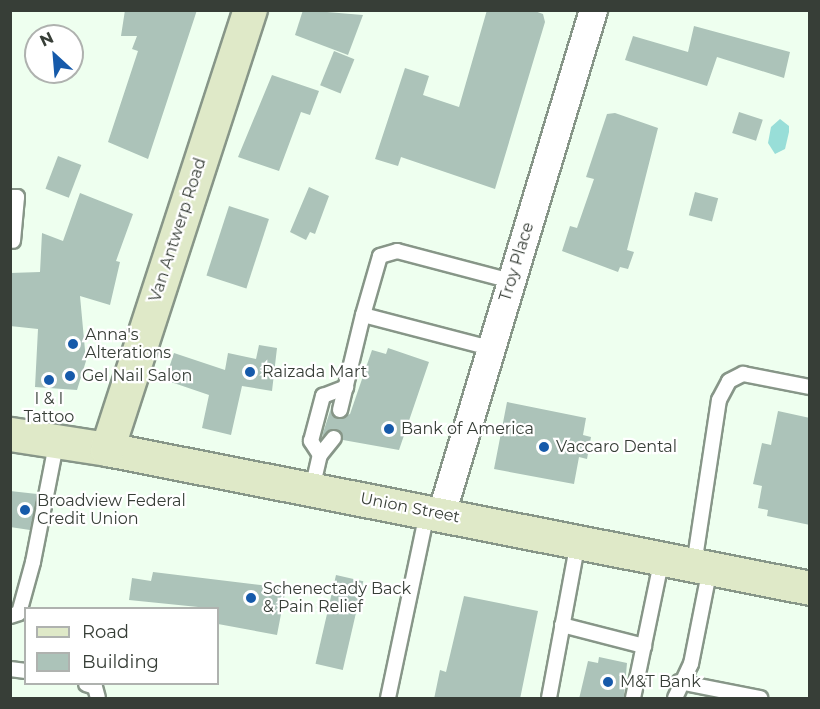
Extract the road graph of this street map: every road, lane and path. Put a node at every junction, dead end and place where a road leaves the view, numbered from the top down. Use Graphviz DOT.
graph roads {
  1 [pos="249,10"];
  2 [pos="593,10"];
  3 [pos="10,197"];
  4 [pos="13,241"];
  5 [pos="511,281"];
  6 [pos="363,315"];
  7 [pos="490,348"];
  8 [pos="346,387"];
  9 [pos="810,387"];
  10 [pos="340,410"];
  11 [pos="10,434"];
  12 [pos="333,438"];
  13 [pos="57,440"];
  14 [pos="107,448"];
  15 [pos="320,454"];
  16 [pos="312,489"];
  17 [pos="434,513"];
  18 [pos="578,541"];
  19 [pos="662,558"];
  20 [pos="702,566"];
  21 [pos="810,588"];
  22 [pos="10,616"];
  23 [pos="562,625"];
  24 [pos="644,646"];
  25 [pos="679,682"];
  26 [pos="89,685"];
  27 [pos="98,699"];
  28 [pos="388,699"];
  29 [pos="549,699"];
  30 [pos="633,699"];
  31 [pos="675,699"];
  32 [pos="759,699"];
  1 -- 14 [label="main road, Van Antwerp Road"];
  2 -- 5 [label="street, Troy Place"];
  3 -- 4 [label="lane"];
  5 -- 6 [label="lane"];
  5 -- 7 [label="street, Troy Place"];
  6 -- 7 [label="lane"];
  6 -- 8 [label="lane"];
  7 -- 17 [label="street, Troy Place"];
  8 -- 10 [label="lane"];
  8 -- 15 [label="lane"];
  9 -- 20 [label="lane"];
  11 -- 13 [label="main road, Union Street"];
  12 -- 15 [label="lane"];
  13 -- 14 [label="main road, Union Street"];
  13 -- 22 [label="lane"];
  14 -- 16 [label="main road, Union Street"];
  15 -- 16 [label="lane"];
  16 -- 17 [label="main road, Union Street"];
  17 -- 18 [label="main road, Union Street"];
  17 -- 28 [label="lane"];
  18 -- 19 [label="main road, Union Street"];
  18 -- 23 [label="lane"];
  19 -- 20 [label="main road, Union Street"];
  19 -- 24 [label="lane"];
  20 -- 21 [label="main road, Union Street"];
  20 -- 25 [label="lane"];
  23 -- 24 [label="lane"];
  23 -- 29 [label="lane"];
  24 -- 30 [label="lane"];
  25 -- 31 [label="lane"];
  25 -- 32 [label="lane"];
  26 -- 27 [label="lane"];
}
